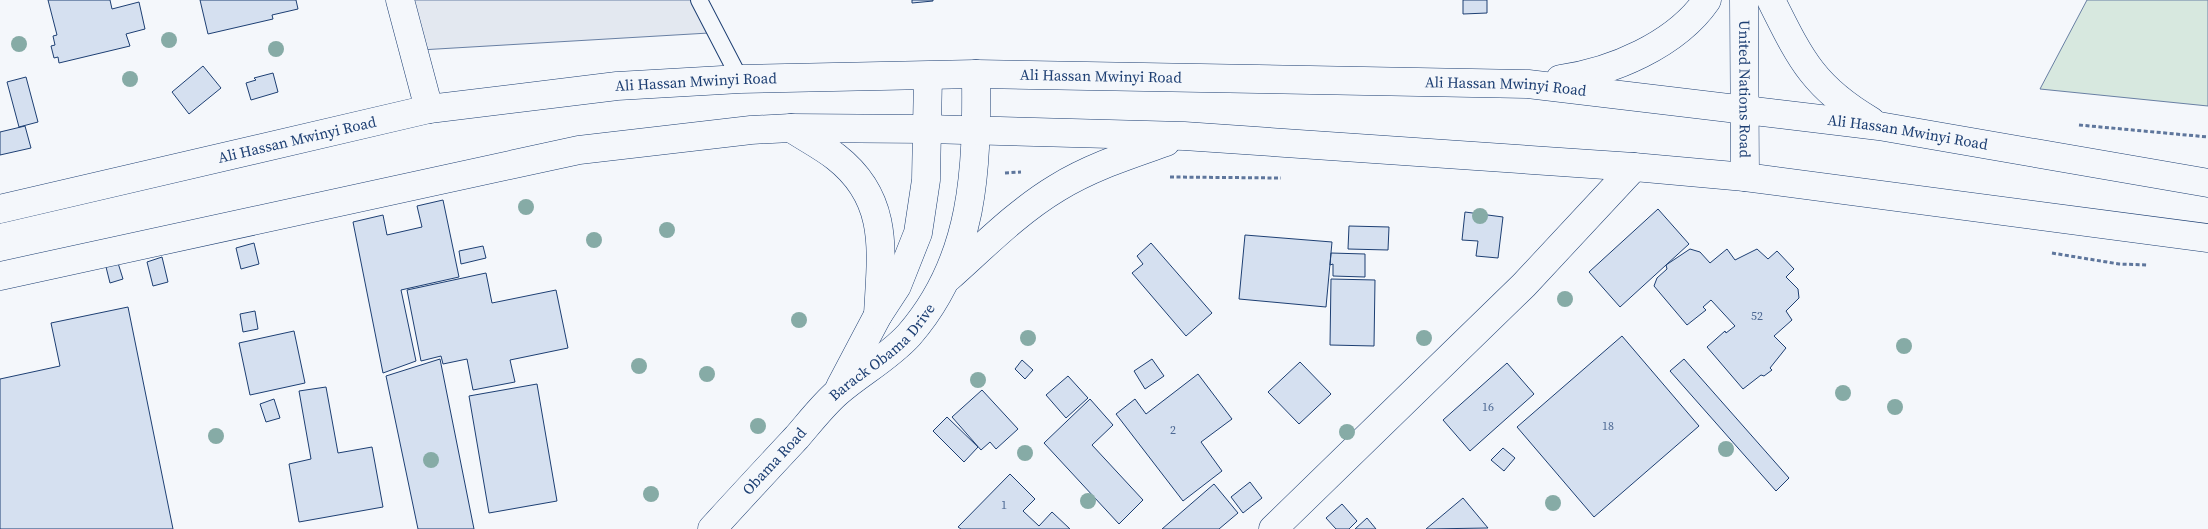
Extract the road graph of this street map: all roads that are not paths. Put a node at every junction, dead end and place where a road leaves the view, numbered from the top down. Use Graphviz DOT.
graph roads {
  1 [pos="400,0"];
  2 [pos="699,0"];
  3 [pos="1707,0"];
  4 [pos="1744,0"];
  5 [pos="1771,0"];
  6 [pos="976,74"];
  7 [pos="928,76"];
  8 [pos="740,79"];
  9 [pos="1528,84"];
  10 [pos="428,108"];
  11 [pos="1745,110"];
  12 [pos="1879,126"];
  13 [pos="791,128"];
  14 [pos="927,129"];
  15 [pos="977,130"];
  16 [pos="1184,136"];
  17 [pos="1634,167"];
  18 [pos="1745,177"];
  19 [pos="2208,183"];
  20 [pos="0,209"];
  21 [pos="2208,238"];
  22 [pos="0,276"];
  23 [pos="948,278"];
  24 [pos="878,315"];
  25 [pos="837,392"];
  26 [pos="712,529"];
  27 [pos="1273,529"];
  1 -- 10 [label="main road"];
  2 -- 8 [label="lane"];
  3 -- 9 [label="main road"];
  4 -- 11 [label="main road, United Nations Road"];
  5 -- 12 [label="main road"];
  6 -- 7 [label="main road, Ali Hassan Mwinyi Road"];
  6 -- 9 [label="main road, Ali Hassan Mwinyi Road"];
  6 -- 15 [label="main road, Barack Obama Drive"];
  7 -- 8 [label="main road, Ali Hassan Mwinyi Road"];
  7 -- 14 [label="main road, Barack Obama Drive"];
  8 -- 10 [label="main road, Ali Hassan Mwinyi Road"];
  9 -- 11 [label="main road, Ali Hassan Mwinyi Road"];
  10 -- 20 [label="main road, Ali Hassan Mwinyi Road"];
  11 -- 12 [label="main road, Ali Hassan Mwinyi Road"];
  11 -- 18 [label="main road, United Nations Road"];
  12 -- 19 [label="main road, Ali Hassan Mwinyi Road"];
  13 -- 14 [label="main road"];
  13 -- 22 [label="main road"];
  13 -- 24 [label="main road"];
  14 -- 15 [label="main road"];
  14 -- 24 [label="main road, Barack Obama Drive"];
  15 -- 16 [label="main road"];
  15 -- 23 [label="main road, Barack Obama Drive"];
  16 -- 17 [label="main road"];
  16 -- 23 [label="main road"];
  17 -- 18 [label="main road"];
  17 -- 27 [label="main road"];
  18 -- 21 [label="main road"];
  23 -- 25 [label="main road, Barack Obama Drive"];
  24 -- 25 [label="main road, Barack Obama Drive"];
  25 -- 26 [label="main road, Obama Road"];
}
